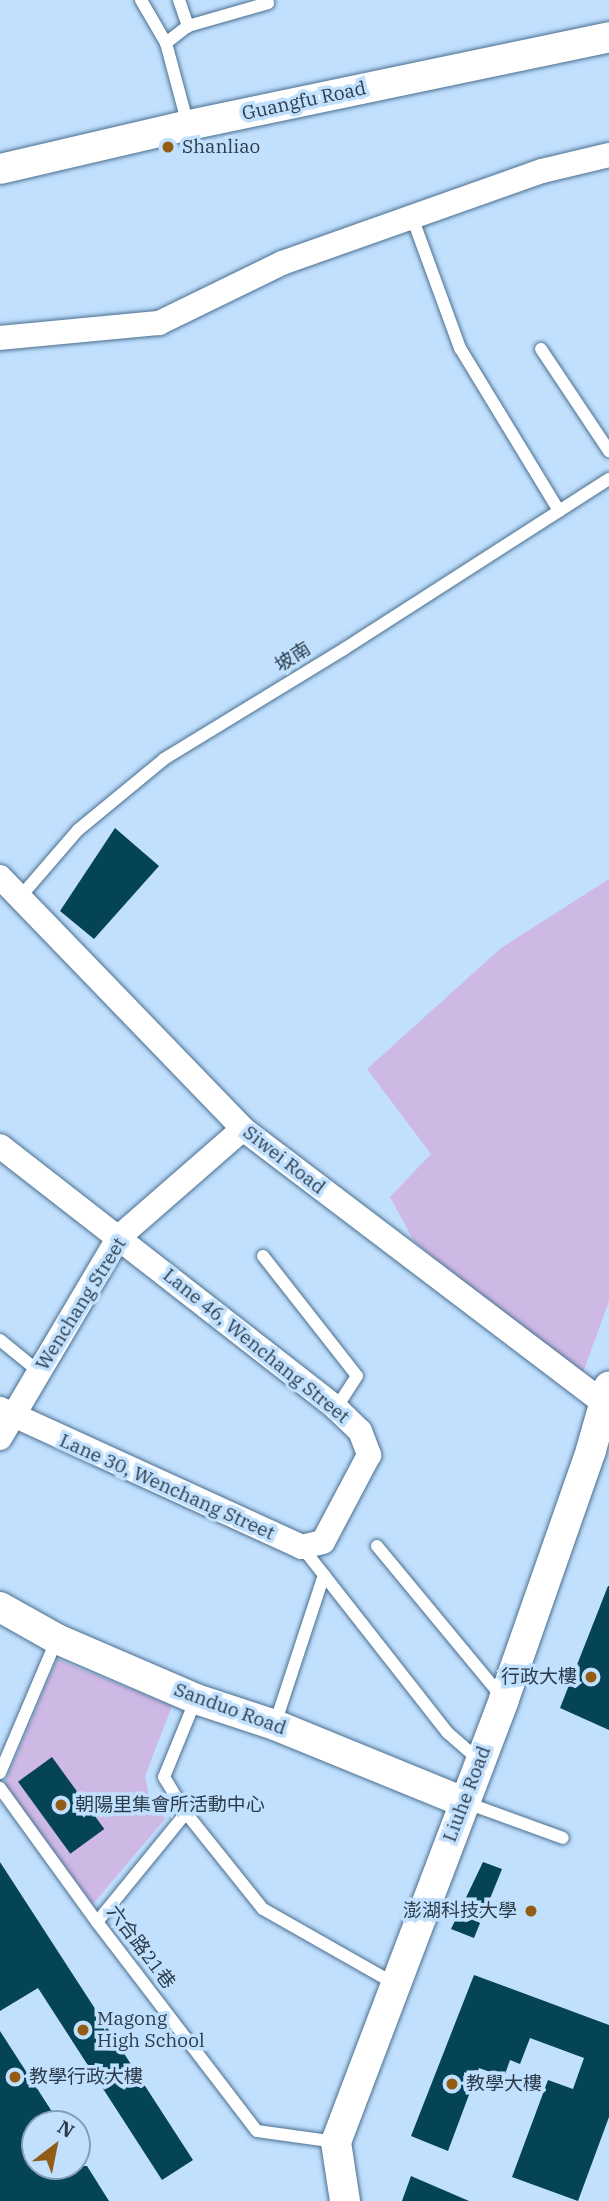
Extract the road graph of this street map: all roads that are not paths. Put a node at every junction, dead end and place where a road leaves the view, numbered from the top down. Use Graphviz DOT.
graph roads {
  1 [pos="141,0"];
  2 [pos="179,0"];
  3 [pos="268,1"];
  4 [pos="188,26"];
  5 [pos="609,37"];
  6 [pos="166,43"];
  7 [pos="189,125"];
  8 [pos="609,155"];
  9 [pos="0,169"];
  10 [pos="412,217"];
  11 [pos="0,338"];
  12 [pos="541,349"];
  13 [pos="609,451"];
  14 [pos="609,479"];
  15 [pos="559,511"];
  16 [pos="0,877"];
  17 [pos="20,896"];
  18 [pos="243,1129"];
  19 [pos="0,1146"];
  20 [pos="120,1237"];
  21 [pos="263,1256"];
  22 [pos="0,1340"];
  23 [pos="38,1371"];
  24 [pos="606,1395"];
  25 [pos="337,1408"];
  26 [pos="4,1422"];
  27 [pos="313,1544"];
  28 [pos="377,1546"];
  29 [pos="324,1575"];
  30 [pos="0,1607"];
  31 [pos="57,1639"];
  32 [pos="196,1699"];
  33 [pos="504,1699"];
  34 [pos="275,1725"];
  35 [pos="479,1760"];
  36 [pos="0,1773"];
  37 [pos="0,1788"];
  38 [pos="464,1802"];
  39 [pos="186,1813"];
  40 [pos="564,1839"];
  41 [pos="97,1922"];
  42 [pos="394,1984"];
  43 [pos="336,2142"];
  44 [pos="345,2201"];
  1 -- 6 [label="lane"];
  2 -- 4 [label="lane"];
  3 -- 4 [label="lane"];
  4 -- 6 [label="lane"];
  5 -- 7 [label="street, Guangfu Road"];
  6 -- 7 [label="lane"];
  7 -- 9 [label="street, Guangfu Road"];
  8 -- 10 [label="street"];
  10 -- 11 [label="street"];
  10 -- 15 [label="lane"];
  12 -- 13 [label="lane"];
  14 -- 15 [label="lane, 坡南"];
  15 -- 17 [label="lane, 坡南"];
  16 -- 17 [label="street, Siwei Road"];
  17 -- 18 [label="street, Siwei Road"];
  18 -- 20 [label="street, Wenchang Street"];
  18 -- 24 [label="street, Siwei Road"];
  19 -- 20 [label="street, Lane 46, Wenchang Street"];
  20 -- 23 [label="street, Wenchang Street"];
  20 -- 25 [label="street, Lane 46, Wenchang Street"];
  21 -- 25 [label="lane"];
  22 -- 23 [label="lane"];
  23 -- 26 [label="street, Wenchang Street"];
  24 -- 33 [label="street, Liuhe Road"];
  25 -- 27 [label="street, Lane 46, Wenchang Street"];
  26 -- 27 [label="street, Lane 30, Wenchang Street"];
  27 -- 29 [label="lane"];
  28 -- 33 [label="lane"];
  29 -- 34 [label="lane"];
  29 -- 35 [label="lane"];
  30 -- 31 [label="street, Sanduo Road"];
  31 -- 32 [label="street, Sanduo Road"];
  31 -- 36 [label="lane"];
  32 -- 34 [label="street, Sanduo Road"];
  32 -- 39 [label="lane"];
  33 -- 35 [label="street, Liuhe Road"];
  34 -- 38 [label="street, Sanduo Road"];
  35 -- 38 [label="street, Liuhe Road"];
  37 -- 41 [label="lane, 六合路21巷"];
  38 -- 40 [label="lane"];
  38 -- 42 [label="street, Liuhe Road"];
  39 -- 41 [label="lane"];
  39 -- 42 [label="lane"];
  41 -- 43 [label="lane, 六合路21巷"];
  42 -- 43 [label="street, Liuhe Road"];
  43 -- 44 [label="street, Liuhe Road"];
}
